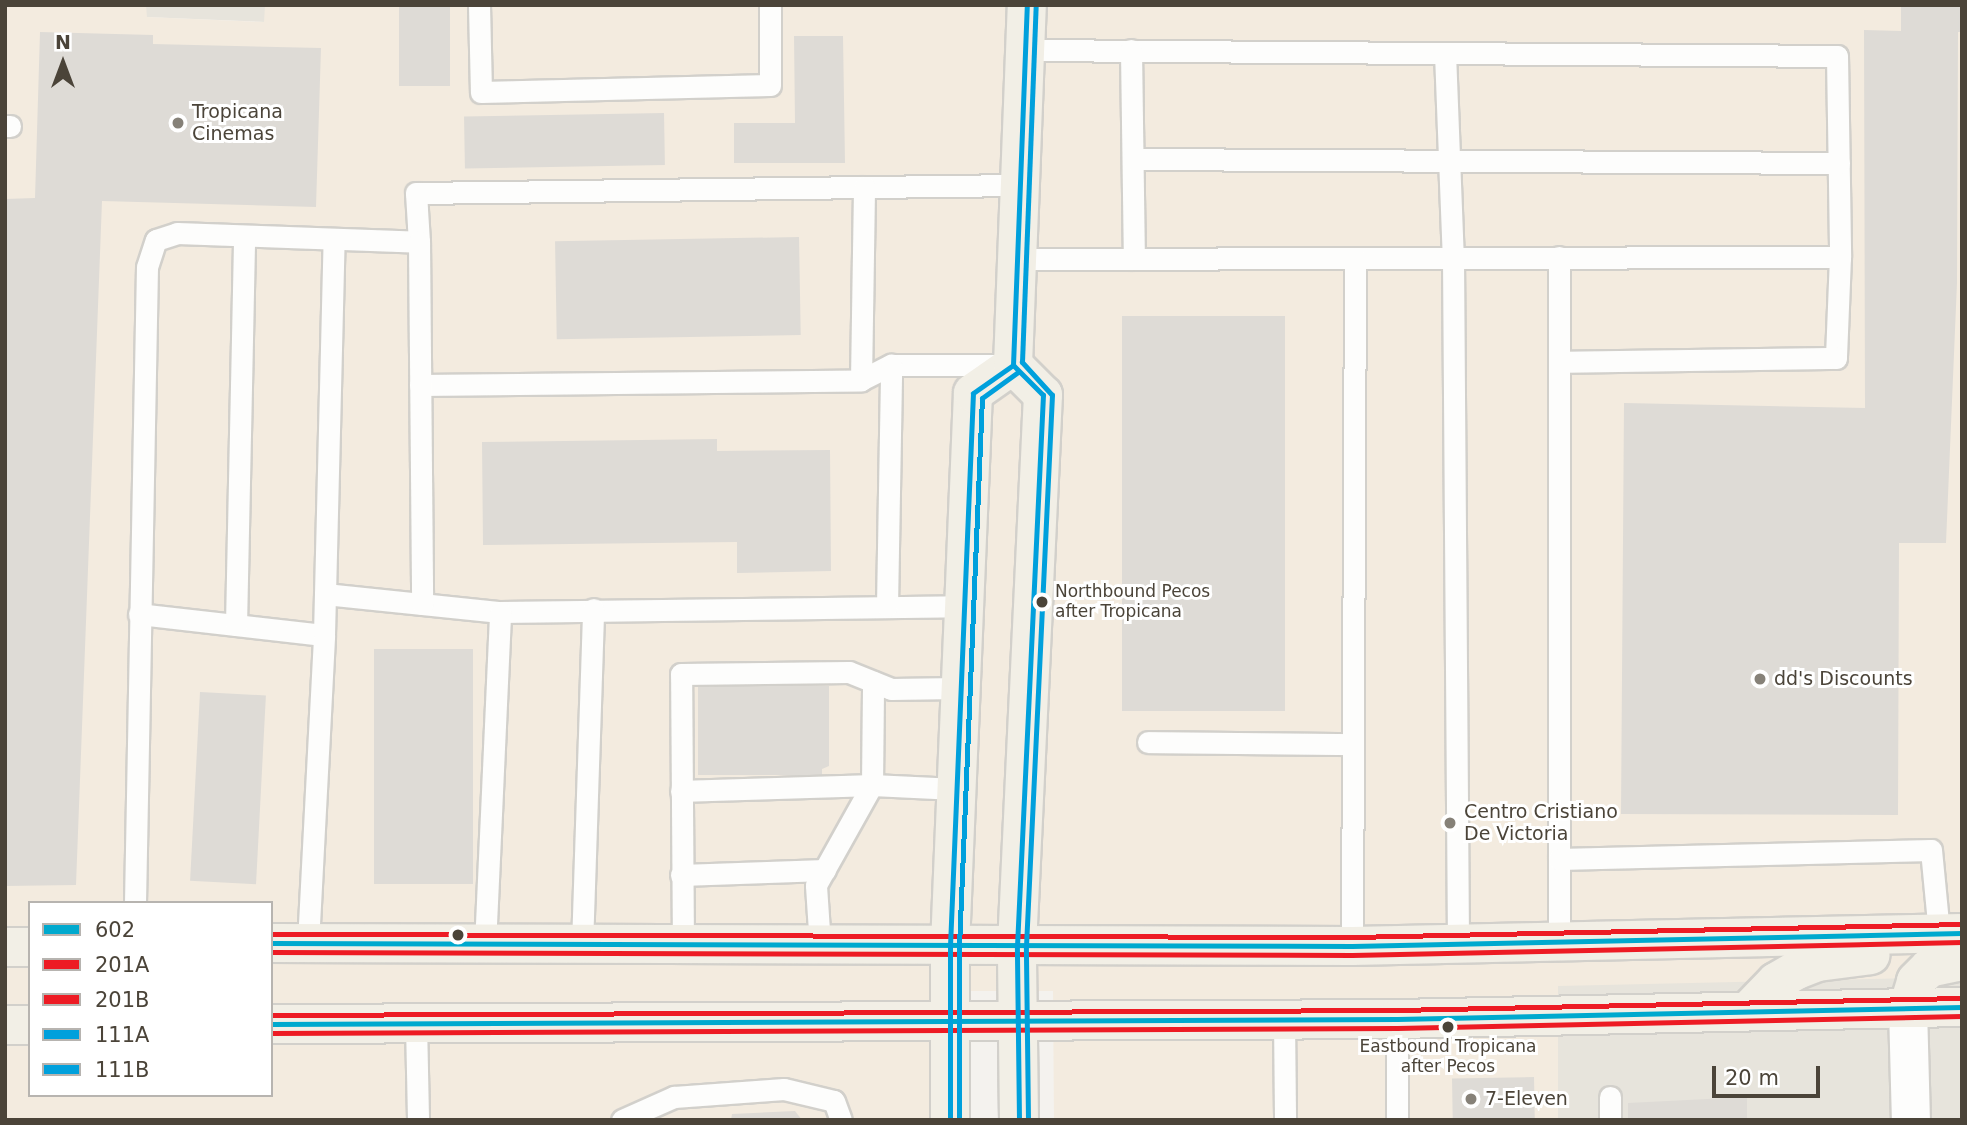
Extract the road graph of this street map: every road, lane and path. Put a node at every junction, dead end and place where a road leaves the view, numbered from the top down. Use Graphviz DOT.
graph roads {
  1 [pos="479,5"];
  2 [pos="770,5"];
  3 [pos="1027,5"];
  4 [pos="1025,50"];
  5 [pos="1131,50"];
  6 [pos="1445,52"];
  7 [pos="1133,159"];
  8 [pos="1451,161"];
  9 [pos="1839,163"];
  10 [pos="1020,185"];
  11 [pos="863,187"];
  12 [pos="244,236"];
  13 [pos="334,239"];
  14 [pos="419,242"];
  15 [pos="1559,257"];
  16 [pos="1840,257"];
  17 [pos="1355,258"];
  18 [pos="1454,258"];
  19 [pos="1017,259"];
  20 [pos="1134,259"];
  21 [pos="1559,362"];
  22 [pos="891,365"];
  23 [pos="1013,365"];
  24 [pos="861,380"];
  25 [pos="420,385"];
  26 [pos="326,594"];
  27 [pos="422,604"];
  28 [pos="887,606"];
  29 [pos="961,606"];
  30 [pos="593,608"];
  31 [pos="500,612"];
  32 [pos="139,614"];
  33 [pos="236,625"];
  34 [pos="324,635"];
  35 [pos="873,682"];
  36 [pos="959,688"];
  37 [pos="1148,743"];
  38 [pos="1351,744"];
  39 [pos="872,786"];
  40 [pos="956,789"];
  41 [pos="681,792"];
  42 [pos="1559,859"];
  43 [pos="825,870"];
  44 [pos="681,875"];
  45 [pos="135,901"];
  46 [pos="1559,940"];
  47 [pos="1954,942"];
  48 [pos="290,943"];
  49 [pos="1458,943"];
  50 [pos="485,946"];
  51 [pos="582,946"];
  52 [pos="683,946"];
  53 [pos="820,946"];
  54 [pos="950,946"];
  55 [pos="1017,946"];
  56 [pos="1352,946"];
  57 [pos="5,947"];
  58 [pos="28,947"];
  59 [pos="1962,1007"];
  60 [pos="1908,1009"];
  61 [pos="1748,1012"];
  62 [pos="1284,1019"];
  63 [pos="1397,1019"];
  64 [pos="950,1020"];
  65 [pos="1018,1020"];
  66 [pos="416,1023"];
  67 [pos="273,1024"];
  68 [pos="5,1025"];
  69 [pos="28,1025"];
  70 [pos="1610,1097"];
  71 [pos="418,1120"];
  72 [pos="622,1120"];
  73 [pos="841,1120"];
  74 [pos="950,1120"];
  75 [pos="1019,1120"];
  76 [pos="1285,1120"];
  77 [pos="1397,1120"];
  78 [pos="1610,1120"];
  79 [pos="1911,1120"];
  1 -- 2 [label="lane"];
  3 -- 4 [label="main road"];
  4 -- 5 [label="lane"];
  4 -- 10 [label="main road"];
  5 -- 6 [label="lane"];
  5 -- 7 [label="lane"];
  6 -- 8 [label="lane"];
  6 -- 9 [label="lane"];
  7 -- 8 [label="lane"];
  7 -- 20 [label="lane"];
  8 -- 9 [label="lane"];
  8 -- 18 [label="lane"];
  9 -- 16 [label="lane"];
  10 -- 11 [label="lane"];
  10 -- 19 [label="main road"];
  11 -- 14 [label="lane"];
  11 -- 24 [label="lane"];
  12 -- 13 [label="lane"];
  12 -- 32 [label="lane"];
  12 -- 33 [label="lane"];
  13 -- 14 [label="lane"];
  13 -- 26 [label="lane"];
  14 -- 25 [label="lane"];
  15 -- 16 [label="lane"];
  15 -- 18 [label="lane"];
  15 -- 21 [label="lane"];
  16 -- 21 [label="lane"];
  17 -- 18 [label="lane"];
  17 -- 20 [label="lane"];
  17 -- 38 [label="lane"];
  18 -- 49 [label="lane"];
  19 -- 20 [label="lane"];
  19 -- 23 [label="main road"];
  21 -- 42 [label="lane"];
  22 -- 23 [label="lane"];
  22 -- 24 [label="lane"];
  22 -- 28 [label="lane"];
  23 -- 29 [label="main road"];
  23 -- 55 [label="main road"];
  24 -- 25 [label="lane"];
  25 -- 27 [label="lane"];
  26 -- 27 [label="lane"];
  26 -- 34 [label="lane"];
  27 -- 31 [label="lane"];
  28 -- 29 [label="lane"];
  28 -- 30 [label="lane"];
  29 -- 36 [label="main road"];
  30 -- 31 [label="lane"];
  30 -- 51 [label="lane"];
  31 -- 50 [label="lane"];
  32 -- 33 [label="lane"];
  32 -- 45 [label="lane"];
  33 -- 34 [label="lane"];
  34 -- 48 [label="lane"];
  35 -- 36 [label="lane"];
  35 -- 39 [label="lane"];
  35 -- 41 [label="lane"];
  36 -- 40 [label="main road"];
  37 -- 38 [label="lane"];
  38 -- 56 [label="lane"];
  39 -- 40 [label="lane"];
  39 -- 41 [label="lane"];
  39 -- 43 [label="lane"];
  40 -- 54 [label="main road"];
  41 -- 44 [label="lane"];
  42 -- 46 [label="lane"];
  42 -- 47 [label="lane"];
  43 -- 44 [label="lane"];
  43 -- 53 [label="lane"];
  44 -- 52 [label="lane"];
  46 -- 47 [label="main road"];
  46 -- 49 [label="main road"];
  47 -- 60 [label="main road"];
  47 -- 61 [label="main road"];
  48 -- 50 [label="main road"];
  49 -- 56 [label="main road"];
  50 -- 51 [label="main road"];
  51 -- 52 [label="main road"];
  52 -- 53 [label="main road"];
  53 -- 54 [label="main road"];
  54 -- 55 [label="main road"];
  54 -- 64 [label="main road"];
  55 -- 56 [label="main road"];
  55 -- 65 [label="main road"];
  57 -- 58 [label="main road"];
  59 -- 60 [label="main road"];
  60 -- 61 [label="main road"];
  60 -- 79 [label="street"];
  61 -- 63 [label="main road"];
  62 -- 63 [label="main road"];
  62 -- 65 [label="main road"];
  62 -- 76 [label="lane"];
  63 -- 77 [label="lane"];
  64 -- 65 [label="main road"];
  64 -- 66 [label="main road"];
  64 -- 74 [label="main road"];
  65 -- 75 [label="main road"];
  66 -- 67 [label="main road"];
  66 -- 71 [label="lane"];
  68 -- 69 [label="main road"];
  70 -- 78 [label="lane"];
  72 -- 73 [label="lane"];
}
